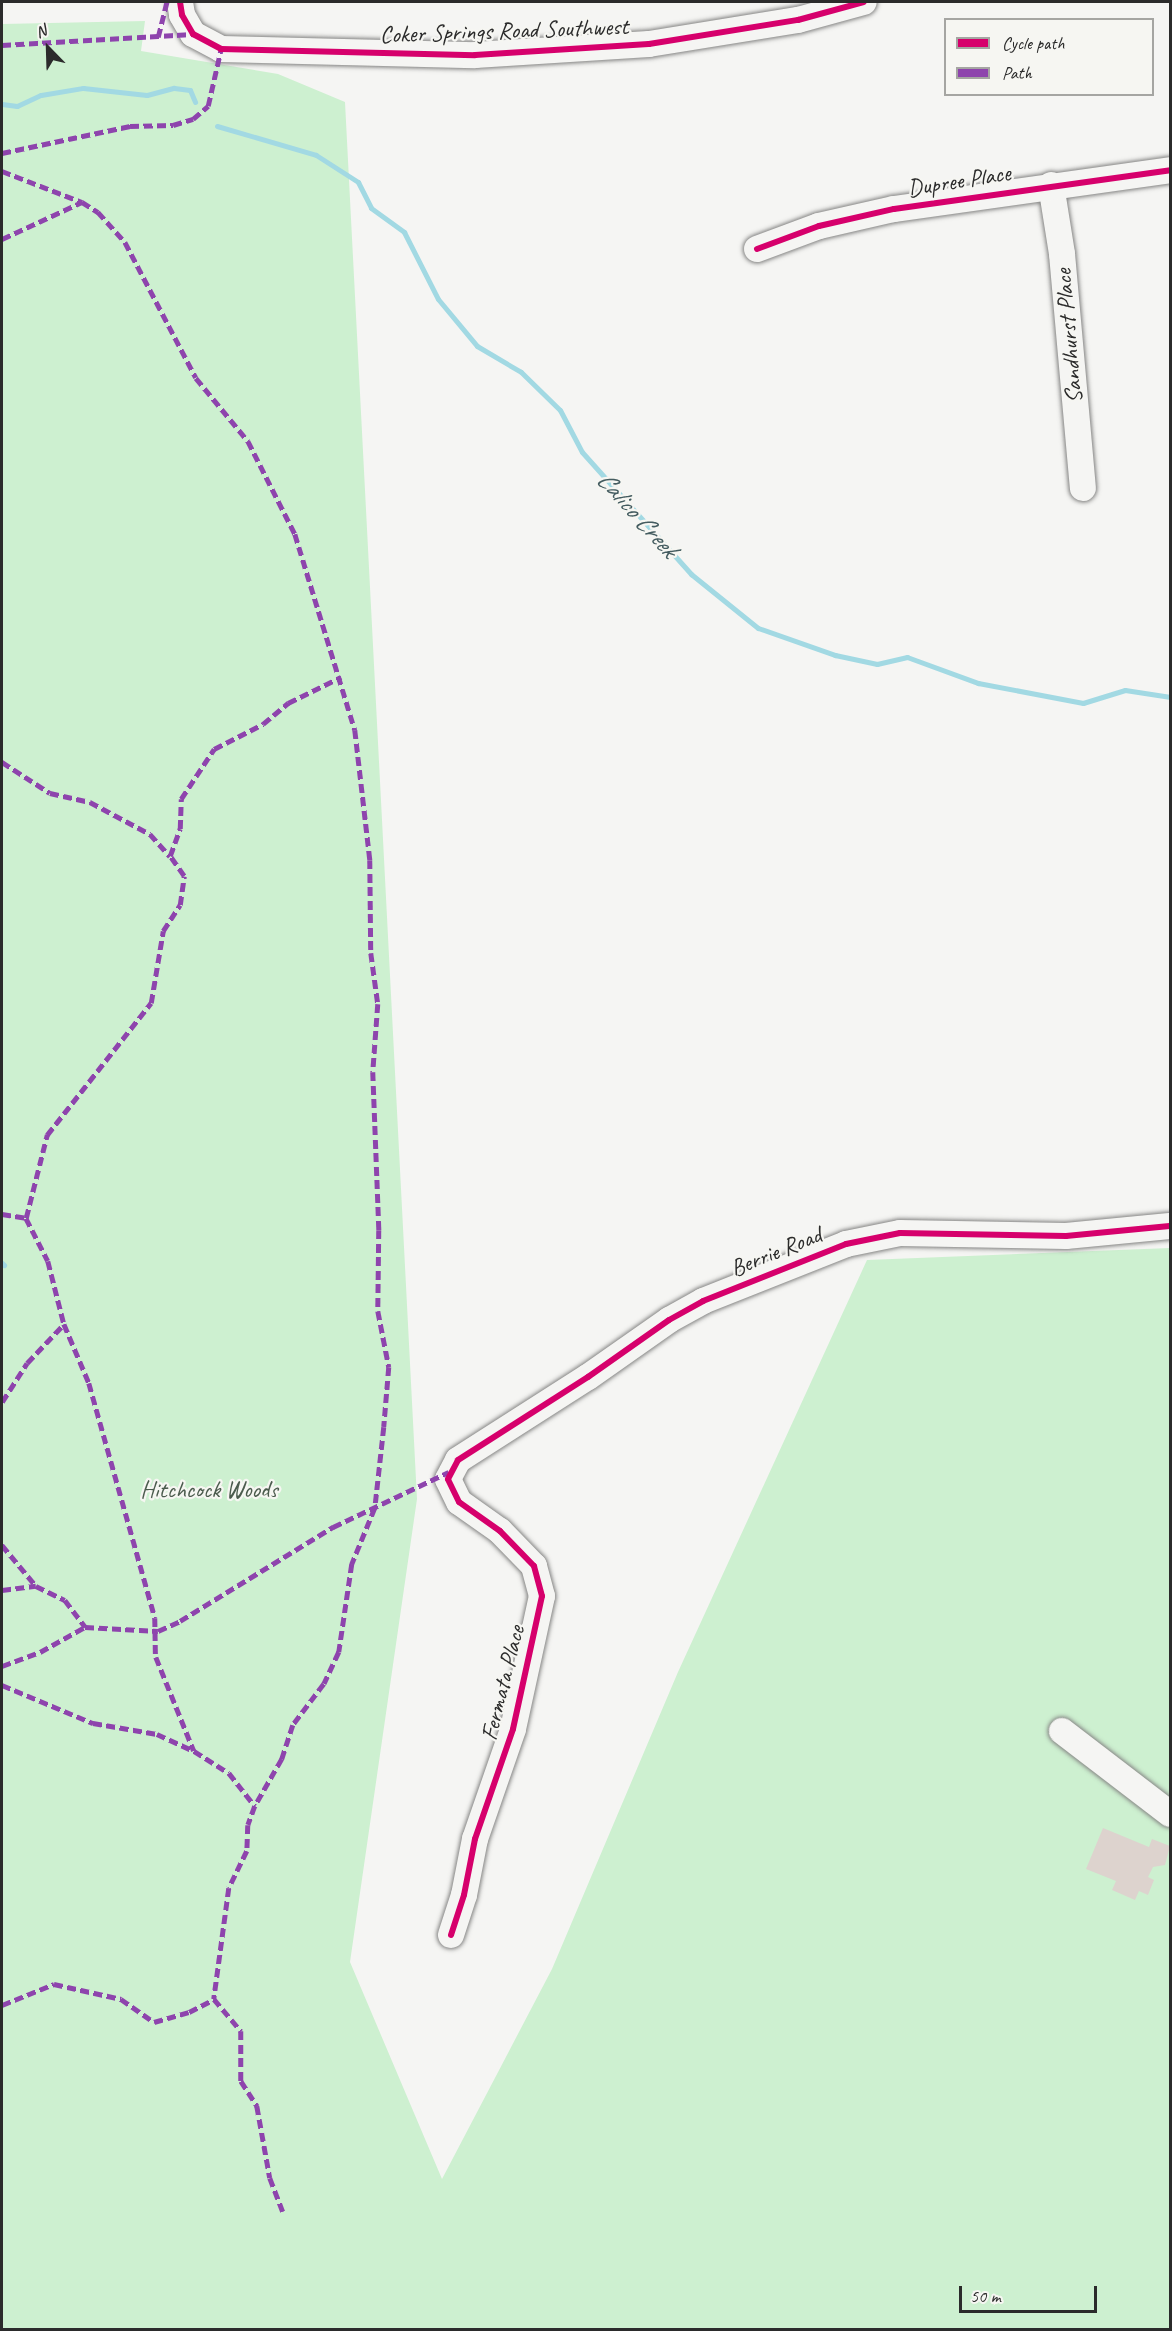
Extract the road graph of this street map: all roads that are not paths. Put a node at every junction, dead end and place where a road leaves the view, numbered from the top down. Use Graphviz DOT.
graph roads {
  1 [pos="864,2"];
  2 [pos="183,13"];
  3 [pos="1170,170"];
  4 [pos="1051,185"];
  5 [pos="757,249"];
  6 [pos="1083,488"];
  7 [pos="1170,1226"];
  8 [pos="449,1472"];
  9 [pos="1062,1731"];
  10 [pos="1170,1814"];
  11 [pos="451,1935"];
  1 -- 2 [label="street, Coker Springs Road Southwest"];
  3 -- 4 [label="street, Dupree Place"];
  4 -- 5 [label="street, Dupree Place"];
  4 -- 6 [label="street, Sandhurst Place"];
  7 -- 8 [label="street, Berrie Road"];
  8 -- 11 [label="street, Fermata Place"];
  9 -- 10 [label="street"];
}
